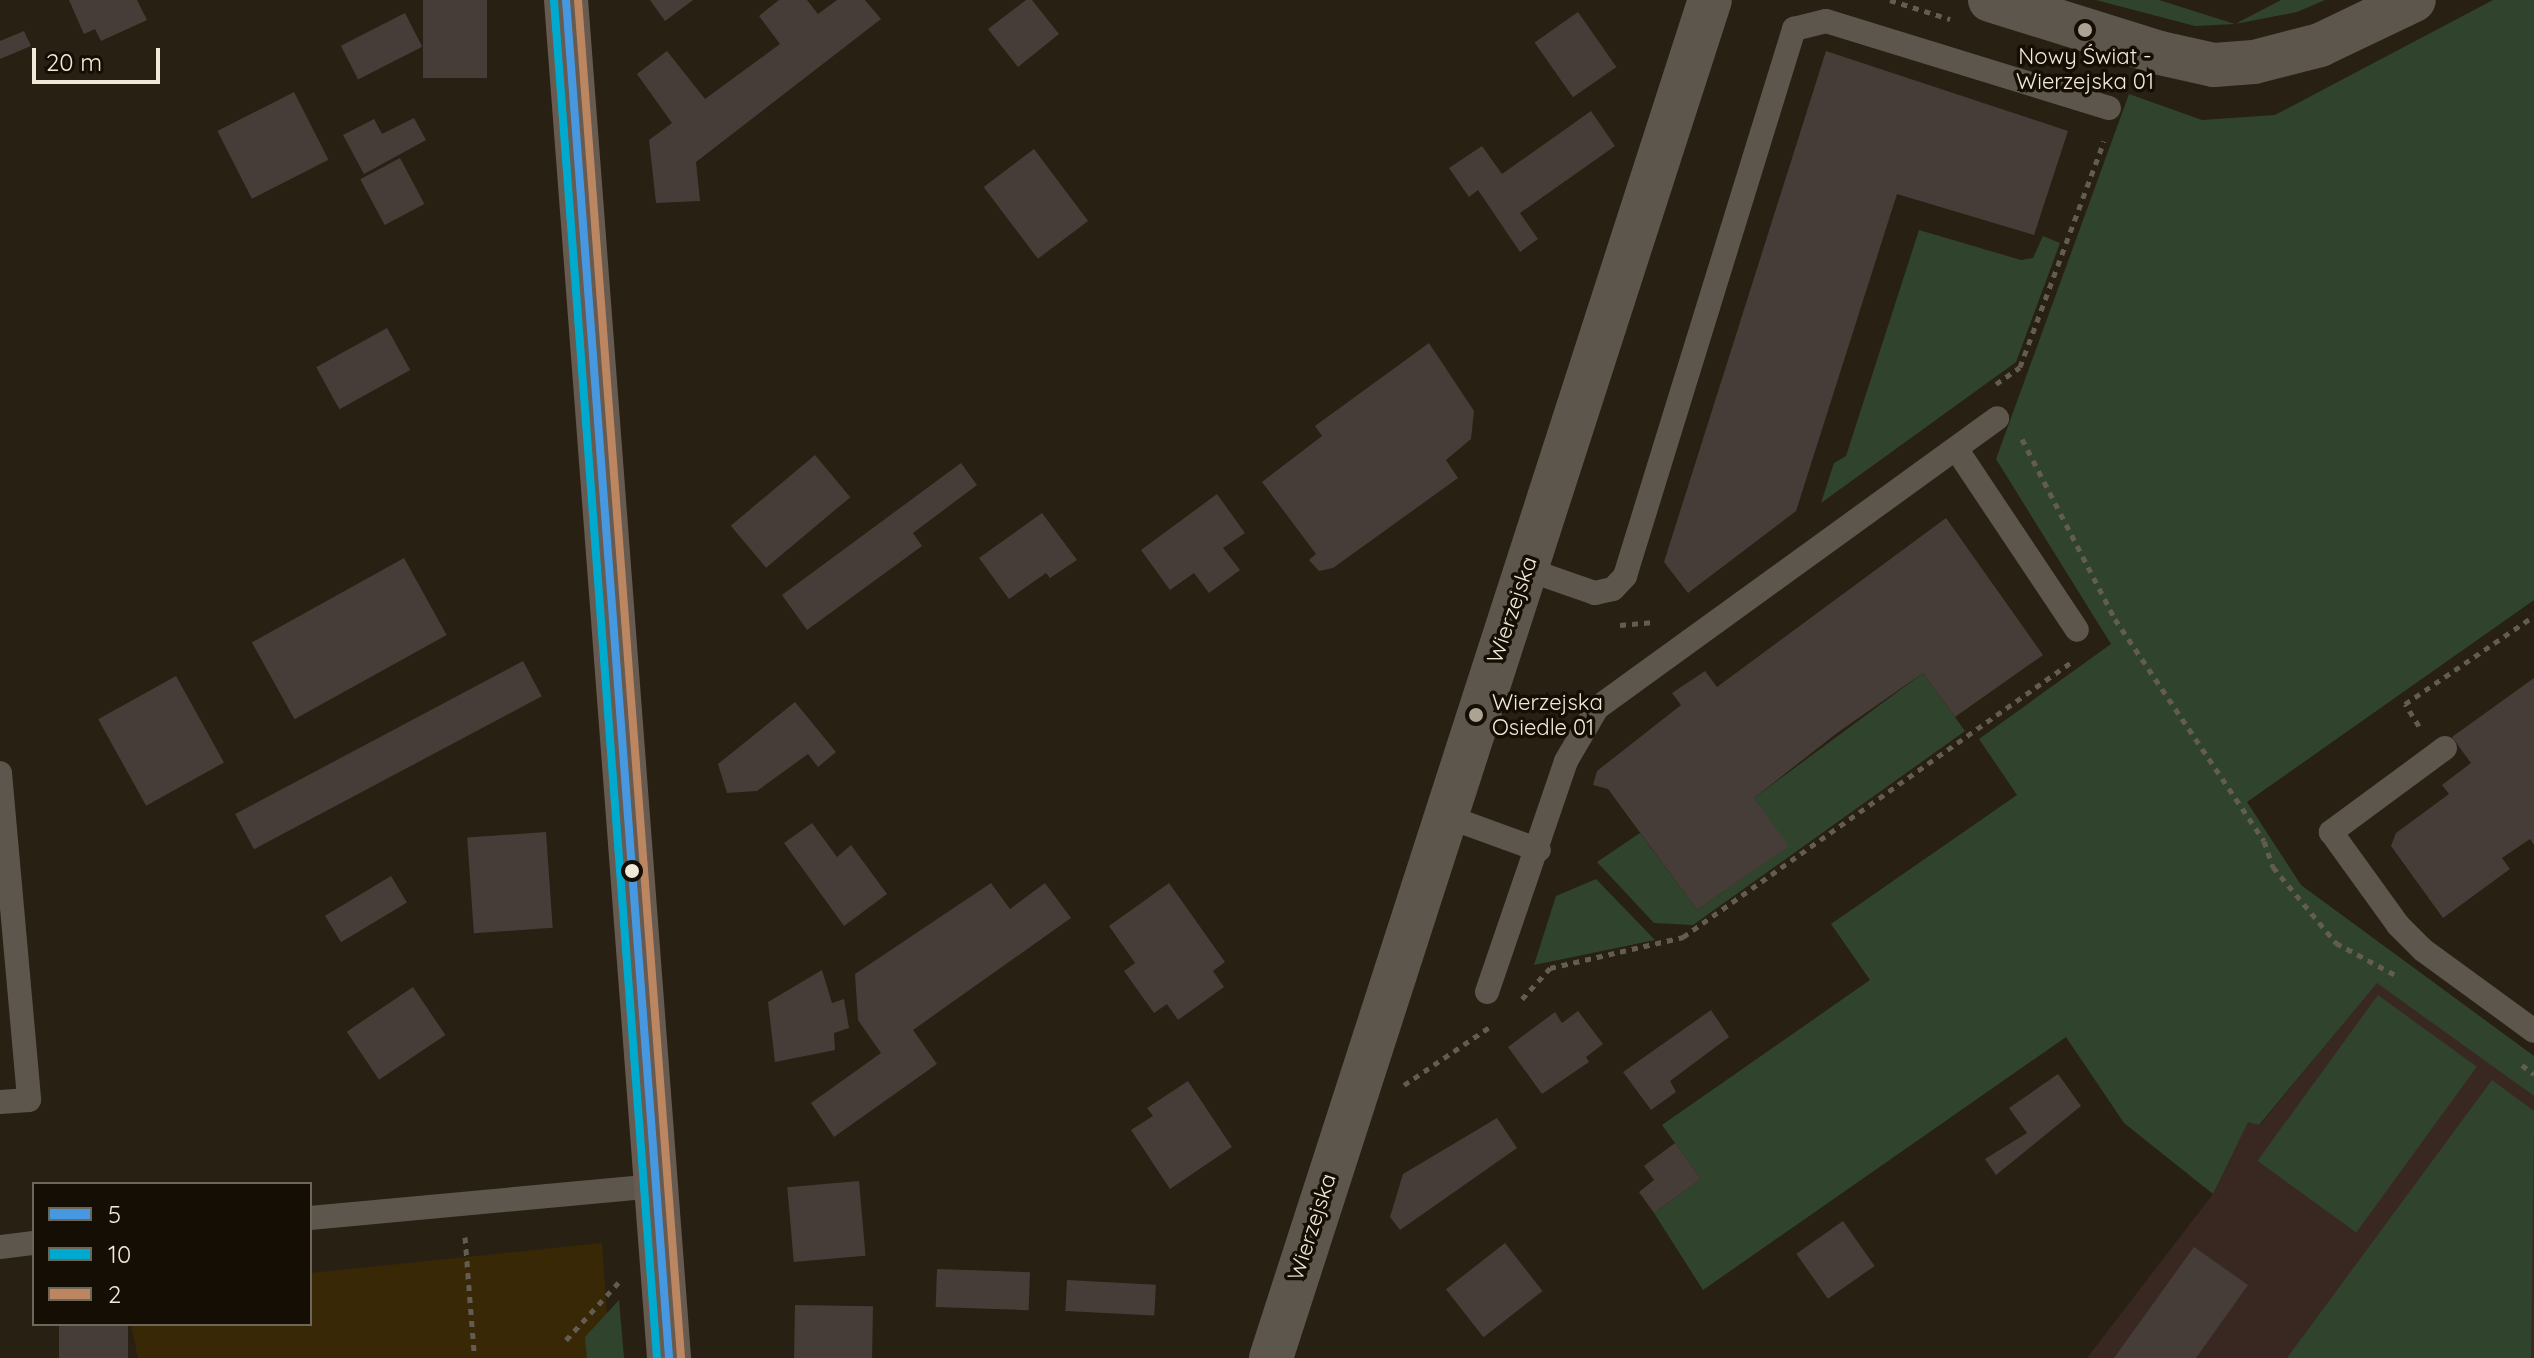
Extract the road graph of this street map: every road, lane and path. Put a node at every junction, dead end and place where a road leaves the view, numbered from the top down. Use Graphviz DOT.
graph roads {
  1 [pos="566,0"];
  2 [pos="1710,0"];
  3 [pos="2414,0"];
  4 [pos="2007,2"];
  5 [pos="2109,108"];
  6 [pos="1982,394"];
  7 [pos="1997,418"];
  8 [pos="1957,450"];
  9 [pos="1526,569"];
  10 [pos="2534,616"];
  11 [pos="1663,620"];
  12 [pos="1610,623"];
  13 [pos="2077,630"];
  14 [pos="2441,750"];
  15 [pos="0,773"];
  16 [pos="1443,815"];
  17 [pos="1539,850"];
  18 [pos="4,863"];
  19 [pos="1523,981"];
  20 [pos="2409,984"];
  21 [pos="1487,992"];
  22 [pos="1522,999"];
  23 [pos="1517,1006"];
  24 [pos="1498,1022"];
  25 [pos="2534,1031"];
  26 [pos="2510,1057"];
  27 [pos="2534,1074"];
  28 [pos="1403,1085"];
  29 [pos="0,1102"];
  30 [pos="656,1186"];
  31 [pos="312,1218"];
  32 [pos="465,1236"];
  33 [pos="32,1243"];
  34 [pos="0,1247"];
  35 [pos="627,1280"];
  36 [pos="566,1340"];
  37 [pos="474,1352"];
  38 [pos="669,1358"];
  39 [pos="1271,1358"];
  1 -- 30 [label="main road"];
  2 -- 9 [label="street, Wierzejska"];
  3 -- 4 [label="street"];
  5 -- 6 [label="path"];
  5 -- 9 [label="lane"];
  7 -- 8 [label="lane"];
  7 -- 20 [label="path"];
  8 -- 13 [label="lane"];
  8 -- 17 [label="lane"];
  9 -- 16 [label="street, Wierzejska"];
  10 -- 14 [label="path"];
  11 -- 12 [label="path"];
  13 -- 22 [label="path"];
  14 -- 25 [label="lane"];
  15 -- 18 [label="lane"];
  16 -- 17 [label="lane"];
  16 -- 39 [label="street, Wierzejska"];
  17 -- 21 [label="lane"];
  18 -- 29 [label="lane"];
  19 -- 22 [label="path"];
  22 -- 23 [label="path"];
  24 -- 28 [label="path"];
  26 -- 27 [label="path"];
  30 -- 31 [label="lane"];
  30 -- 38 [label="main road"];
  32 -- 37 [label="path"];
  33 -- 34 [label="lane"];
  35 -- 36 [label="path"];
}
